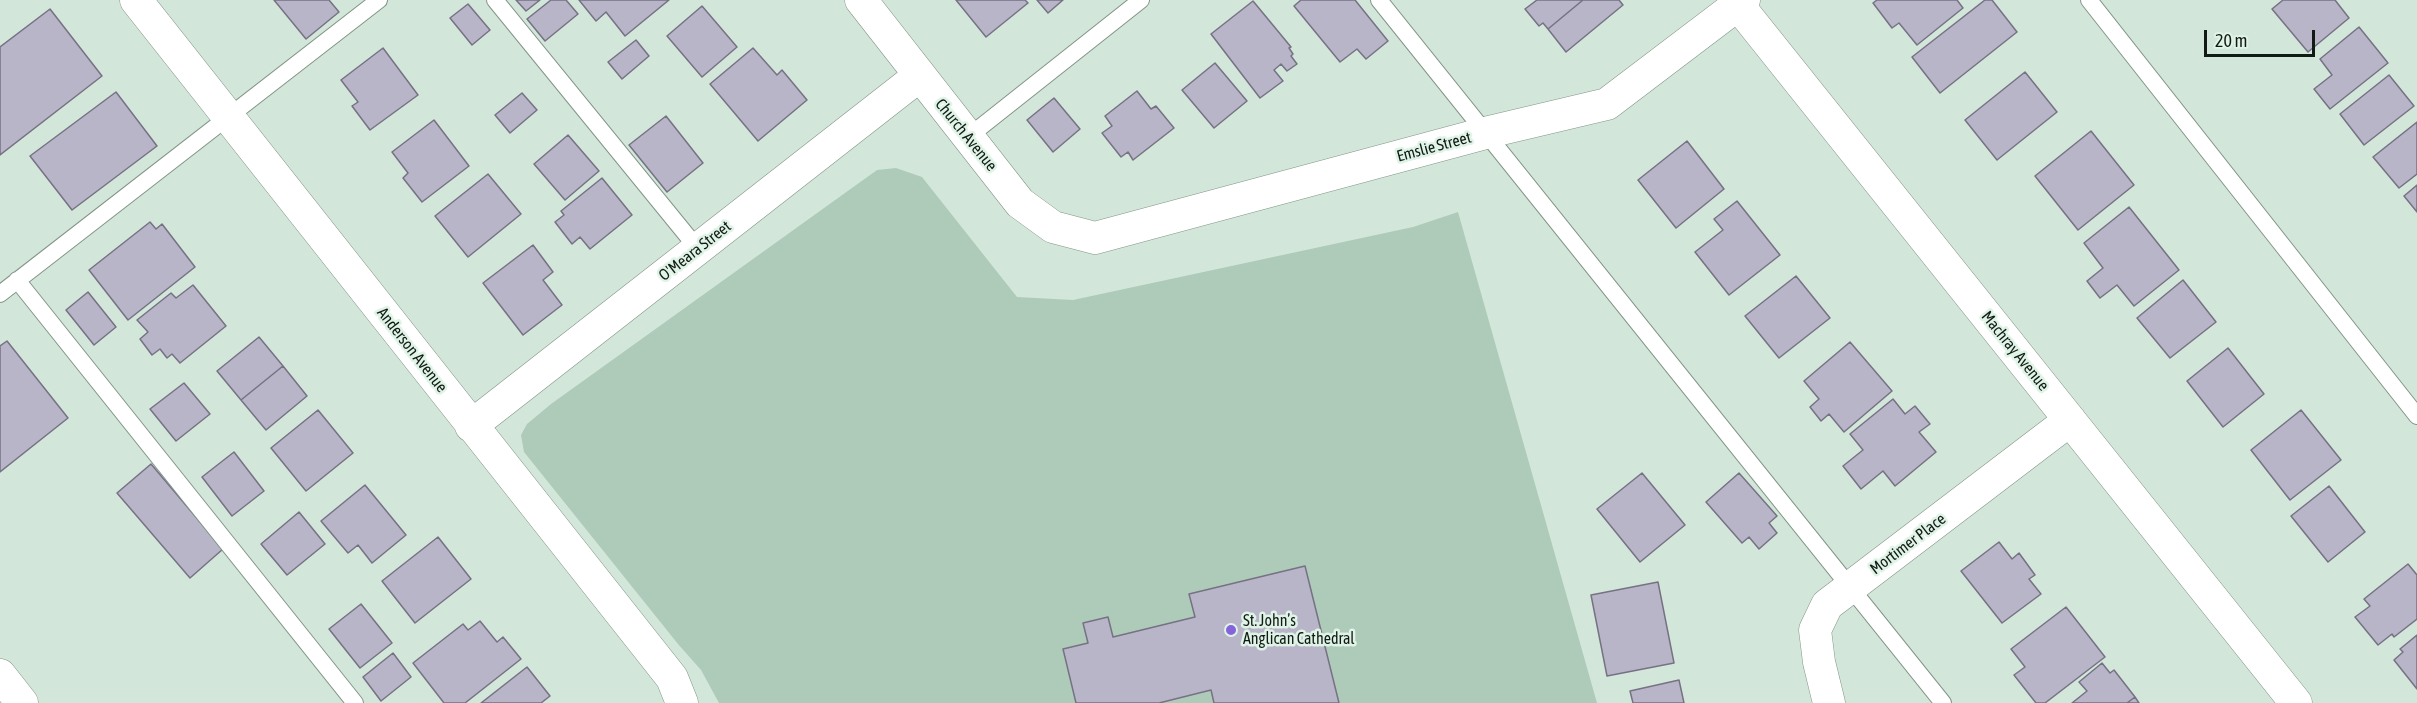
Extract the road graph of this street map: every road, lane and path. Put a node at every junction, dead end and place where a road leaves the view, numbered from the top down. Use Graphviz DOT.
graph roads {
  1 [pos="136,0"];
  2 [pos="380,0"];
  3 [pos="495,0"];
  4 [pos="861,0"];
  5 [pos="1141,0"];
  6 [pos="1379,0"];
  7 [pos="2090,0"];
  8 [pos="1739,2"];
  9 [pos="918,76"];
  10 [pos="228,116"];
  11 [pos="1484,134"];
  12 [pos="968,137"];
  13 [pos="1095,238"];
  14 [pos="698,249"];
  15 [pos="17,280"];
  16 [pos="0,294"];
  17 [pos="2417,416"];
  18 [pos="2070,420"];
  19 [pos="471,426"];
  20 [pos="1850,588"];
  21 [pos="0,675"];
  22 [pos="22,703"];
  23 [pos="355,703"];
  24 [pos="682,703"];
  25 [pos="1829,703"];
  26 [pos="1943,703"];
  27 [pos="2296,703"];
  1 -- 10 [label="street, Anderson Avenue"];
  2 -- 10 [label="lane"];
  3 -- 14 [label="lane"];
  4 -- 9 [label="street, Church Avenue"];
  5 -- 12 [label="lane"];
  6 -- 11 [label="lane"];
  7 -- 17 [label="lane"];
  8 -- 11 [label="street, Emslie Street"];
  8 -- 18 [label="street, Machray Avenue"];
  9 -- 12 [label="street, Church Avenue"];
  9 -- 14 [label="street, O'Meara Street"];
  10 -- 15 [label="lane"];
  10 -- 19 [label="street, Anderson Avenue"];
  11 -- 13 [label="street, Emslie Street"];
  11 -- 20 [label="lane"];
  12 -- 13 [label="street, Church Avenue"];
  14 -- 19 [label="street, O'Meara Street"];
  15 -- 16 [label="lane"];
  15 -- 23 [label="lane"];
  18 -- 20 [label="street, Mortimer Place"];
  18 -- 27 [label="street, Machray Avenue"];
  19 -- 24 [label="street, Anderson Avenue"];
  20 -- 25 [label="street, Mortimer Place"];
  20 -- 26 [label="lane"];
  21 -- 22 [label="street"];
}
